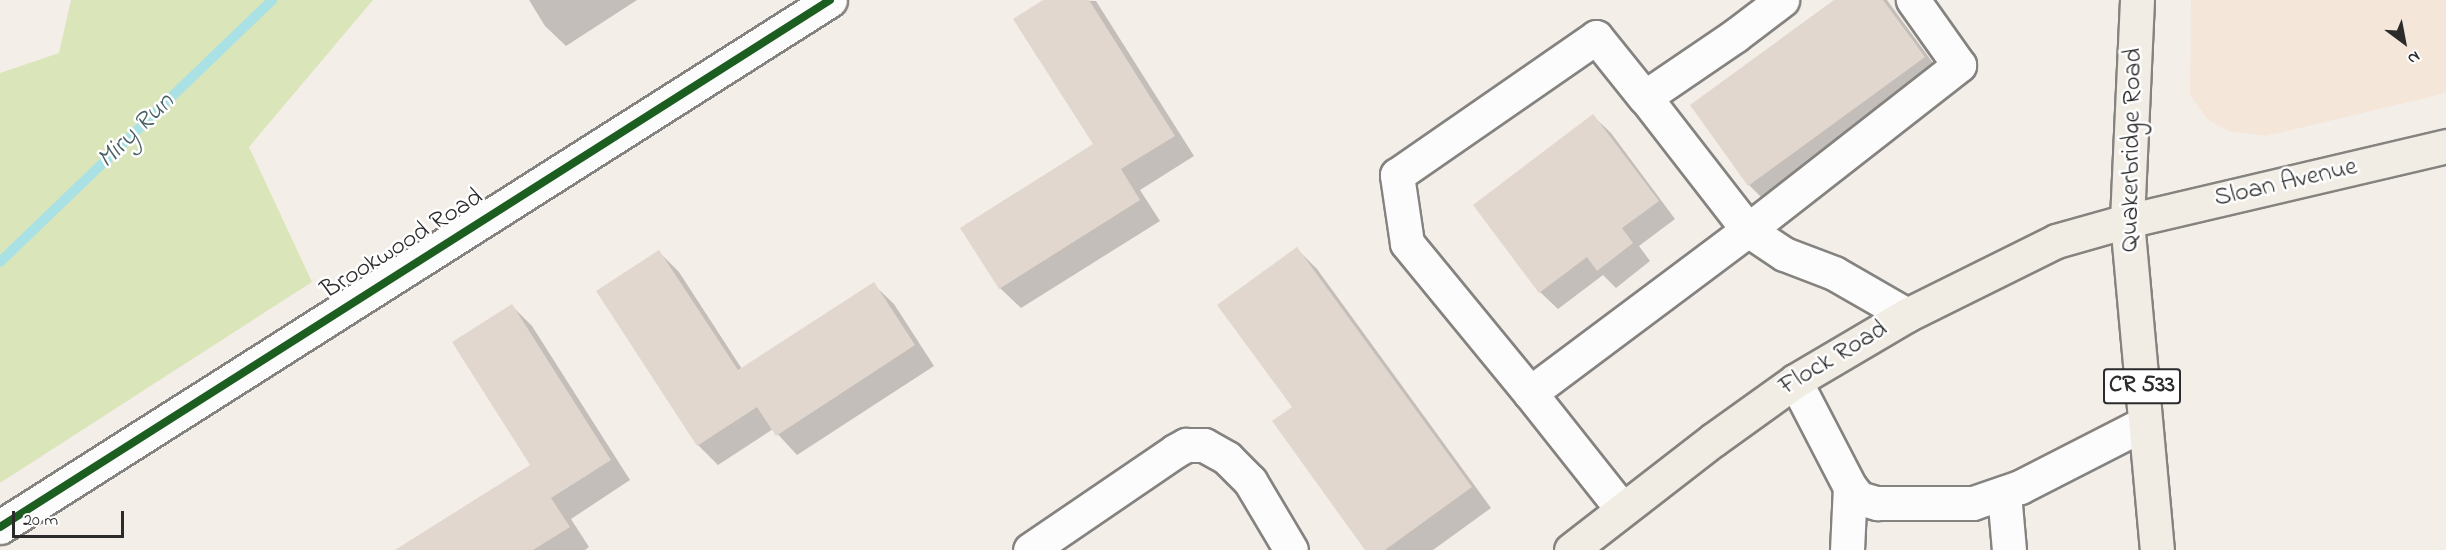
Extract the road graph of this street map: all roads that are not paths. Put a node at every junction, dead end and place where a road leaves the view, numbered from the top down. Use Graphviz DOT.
graph roads {
  1 [pos="830,0"];
  2 [pos="1782,0"];
  3 [pos="1913,0"];
  4 [pos="2137,0"];
  5 [pos="1646,98"];
  6 [pos="2446,146"];
  7 [pos="2127,221"];
  8 [pos="1749,230"];
  9 [pos="1907,315"];
  10 [pos="1795,381"];
  11 [pos="1530,393"];
  12 [pos="2145,423"];
  13 [pos="1850,487"];
  14 [pos="2004,493"];
  15 [pos="1622,509"];
  16 [pos="0,527"];
  17 [pos="1030,550"];
  18 [pos="1291,550"];
  19 [pos="1571,550"];
  20 [pos="1847,550"];
  21 [pos="2009,550"];
  22 [pos="2157,550"];
  1 -- 16 [label="street, Brookwood Road"];
  2 -- 5 [label="street"];
  3 -- 8 [label="street"];
  4 -- 7 [label="main road, Quakerbridge Road / CR 533"];
  5 -- 8 [label="street"];
  5 -- 11 [label="street"];
  6 -- 7 [label="main road, Sloan Avenue"];
  7 -- 9 [label="main road, Flock Road"];
  7 -- 12 [label="main road, Quakerbridge Road / CR 533"];
  8 -- 9 [label="street"];
  8 -- 11 [label="street"];
  9 -- 10 [label="main road, Flock Road"];
  10 -- 13 [label="street"];
  10 -- 15 [label="main road, Flock Road"];
  11 -- 15 [label="street"];
  12 -- 14 [label="street"];
  12 -- 22 [label="main road, Quakerbridge Road / CR 533"];
  13 -- 14 [label="street"];
  13 -- 20 [label="street"];
  14 -- 21 [label="street"];
  15 -- 19 [label="main road, Flock Road"];
  17 -- 18 [label="street"];
}
